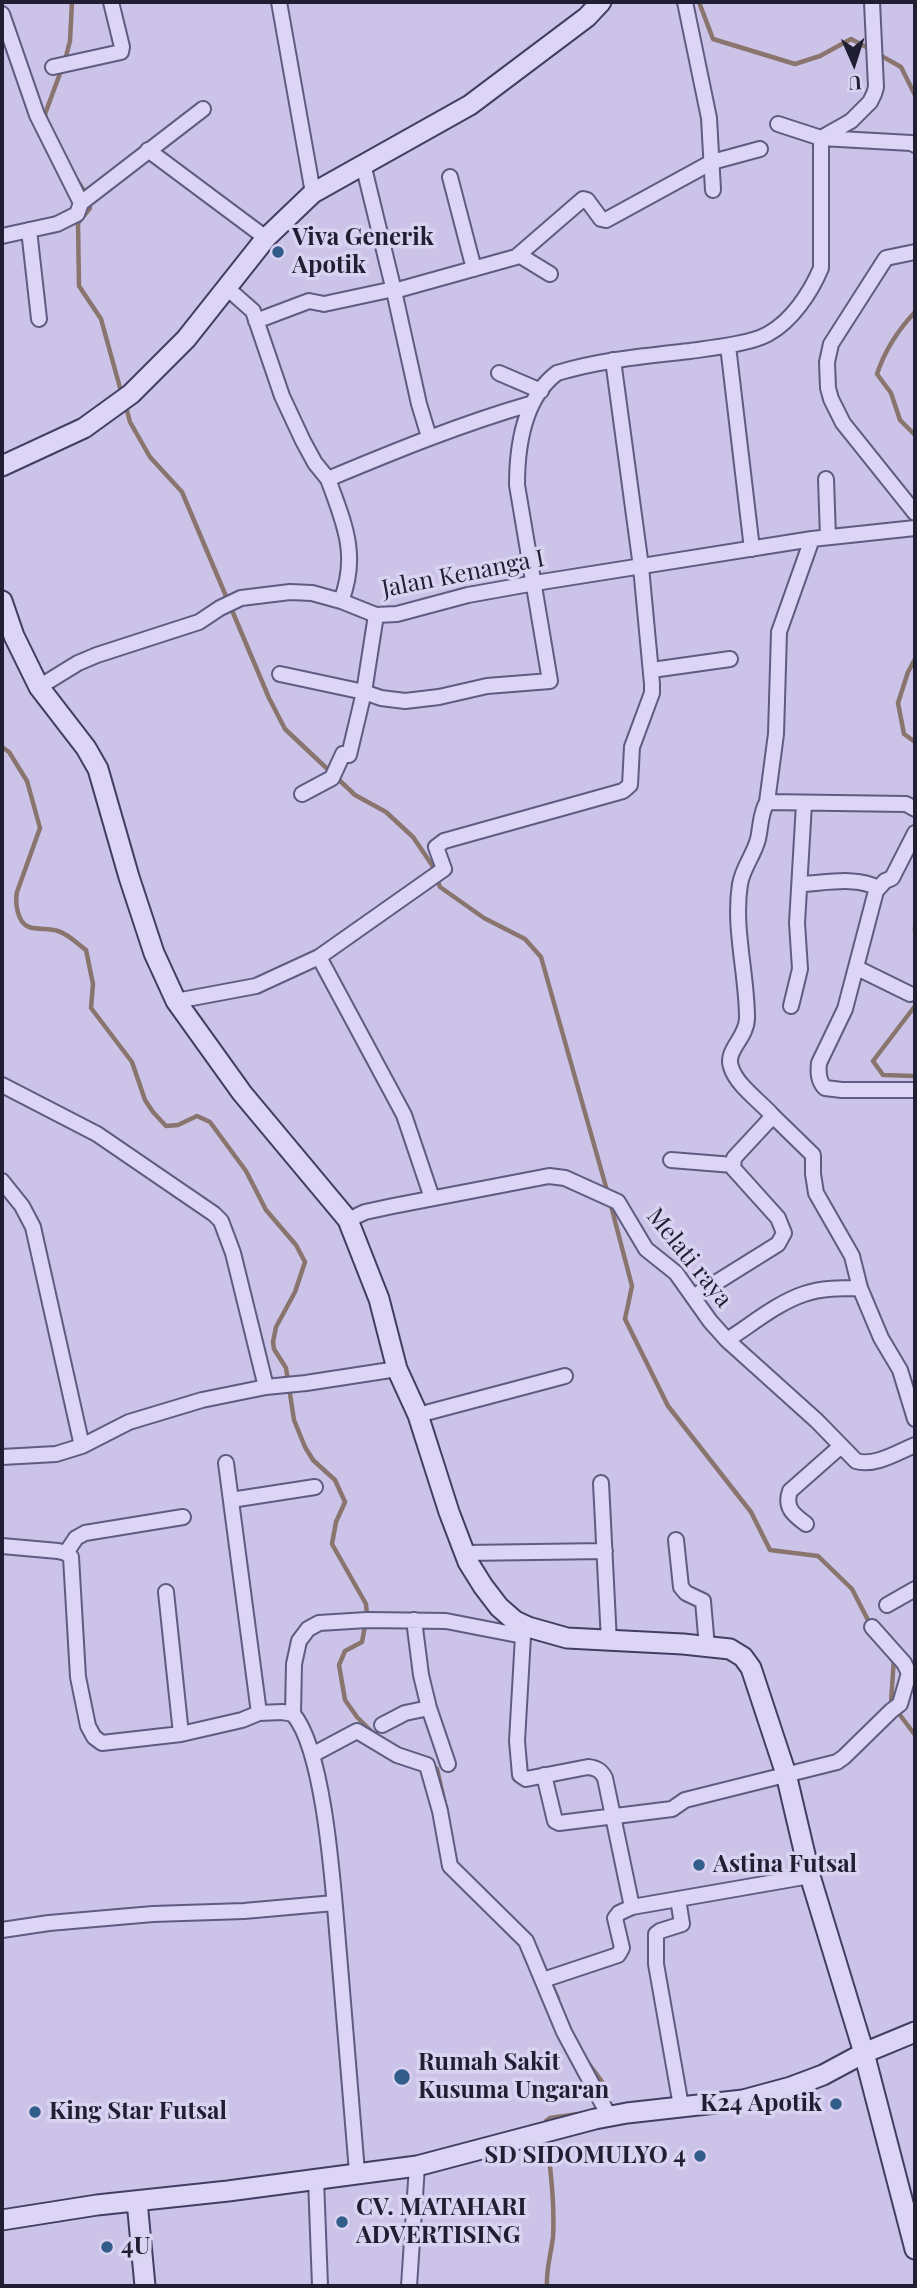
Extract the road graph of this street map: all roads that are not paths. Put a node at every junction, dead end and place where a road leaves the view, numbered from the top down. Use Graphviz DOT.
graph roads {
  1 [pos="111,2"];
  2 [pos="279,2"];
  3 [pos="601,2"];
  4 [pos="685,2"];
  5 [pos="872,2"];
  6 [pos="2,14"];
  7 [pos="59,66"];
  8 [pos="203,109"];
  9 [pos="778,124"];
  10 [pos="821,138"];
  11 [pos="915,145"];
  12 [pos="760,149"];
  13 [pos="148,150"];
  14 [pos="712,162"];
  15 [pos="363,164"];
  16 [pos="450,177"];
  17 [pos="713,190"];
  18 [pos="313,193"];
  19 [pos="86,200"];
  20 [pos="29,230"];
  21 [pos="2,236"];
  22 [pos="266,238"];
  23 [pos="915,252"];
  24 [pos="519,255"];
  25 [pos="474,269"];
  26 [pos="550,274"];
  27 [pos="227,288"];
  28 [pos="394,290"];
  29 [pos="39,319"];
  30 [pos="256,321"];
  31 [pos="728,346"];
  32 [pos="613,360"];
  33 [pos="499,373"];
  34 [pos="541,391"];
  35 [pos="530,404"];
  36 [pos="429,437"];
  37 [pos="2,466"];
  38 [pos="328,479"];
  39 [pos="826,479"];
  40 [pos="915,513"];
  41 [pos="915,528"];
  42 [pos="828,537"];
  43 [pos="811,539"];
  44 [pos="752,549"];
  45 [pos="641,567"];
  46 [pos="535,583"];
  47 [pos="2,601"];
  48 [pos="341,601"];
  49 [pos="376,615"];
  50 [pos="730,659"];
  51 [pos="652,670"];
  52 [pos="280,674"];
  53 [pos="39,687"];
  54 [pos="364,692"];
  55 [pos="302,794"];
  56 [pos="767,802"];
  57 [pos="804,804"];
  58 [pos="915,809"];
  59 [pos="915,832"];
  60 [pos="801,884"];
  61 [pos="878,888"];
  62 [pos="319,957"];
  63 [pos="857,968"];
  64 [pos="910,994"];
  65 [pos="176,1001"];
  66 [pos="791,1006"];
  67 [pos="2,1085"];
  68 [pos="915,1090"];
  69 [pos="773,1116"];
  70 [pos="671,1160"];
  71 [pos="733,1165"];
  72 [pos="2,1181"];
  73 [pos="432,1198"];
  74 [pos="348,1220"];
  75 [pos="856,1288"];
  76 [pos="693,1297"];
  77 [pos="727,1340"];
  78 [pos="397,1368"];
  79 [pos="565,1376"];
  80 [pos="266,1387"];
  81 [pos="418,1415"];
  82 [pos="915,1419"];
  83 [pos="915,1445"];
  84 [pos="82,1446"];
  85 [pos="841,1446"];
  86 [pos="2,1457"];
  87 [pos="226,1463"];
  88 [pos="601,1483"];
  89 [pos="315,1487"];
  90 [pos="231,1500"];
  91 [pos="183,1517"];
  92 [pos="806,1524"];
  93 [pos="676,1540"];
  94 [pos="2,1546"];
  95 [pos="605,1551"];
  96 [pos="66,1553"];
  97 [pos="465,1553"];
  98 [pos="915,1589"];
  99 [pos="166,1592"];
  100 [pos="887,1605"];
  101 [pos="414,1620"];
  102 [pos="873,1627"];
  103 [pos="526,1632"];
  104 [pos="609,1642"];
  105 [pos="707,1647"];
  106 [pos="429,1708"];
  107 [pos="259,1713"];
  108 [pos="293,1714"];
  109 [pos="382,1725"];
  110 [pos="181,1734"];
  111 [pos="312,1755"];
  112 [pos="448,1764"];
  113 [pos="786,1774"];
  114 [pos="544,1775"];
  115 [pos="612,1817"];
  116 [pos="810,1876"];
  117 [pos="678,1899"];
  118 [pos="334,1903"];
  119 [pos="632,1907"];
  120 [pos="2,1930"];
  121 [pos="548,1978"];
  122 [pos="915,2032"];
  123 [pos="864,2053"];
  124 [pos="681,2106"];
  125 [pos="606,2111"];
  126 [pos="417,2166"];
  127 [pos="357,2172"];
  128 [pos="316,2179"];
  129 [pos="137,2201"];
  130 [pos="2,2220"];
  131 [pos="915,2249"];
  132 [pos="145,2286"];
  133 [pos="320,2286"];
  134 [pos="409,2286"];
  1 -- 7 [label="street"];
  2 -- 18 [label="street"];
  3 -- 15 [label="street"];
  4 -- 14 [label="street"];
  5 -- 10 [label="street"];
  6 -- 19 [label="street"];
  8 -- 13 [label="street"];
  9 -- 10 [label="street"];
  10 -- 11 [label="street"];
  10 -- 31 [label="street"];
  12 -- 14 [label="street"];
  13 -- 19 [label="street"];
  13 -- 22 [label="street"];
  14 -- 17 [label="street"];
  14 -- 24 [label="street"];
  15 -- 18 [label="street"];
  15 -- 28 [label="street"];
  16 -- 25 [label="street"];
  18 -- 22 [label="street"];
  19 -- 20 [label="street"];
  20 -- 21 [label="street"];
  20 -- 29 [label="street"];
  22 -- 27 [label="street"];
  23 -- 40 [label="street"];
  24 -- 25 [label="street"];
  24 -- 26 [label="street"];
  25 -- 28 [label="street"];
  27 -- 30 [label="street"];
  27 -- 37 [label="street"];
  28 -- 30 [label="street"];
  28 -- 36 [label="street"];
  30 -- 38 [label="street"];
  31 -- 32 [label="street"];
  31 -- 44 [label="street"];
  32 -- 34 [label="street"];
  32 -- 45 [label="street"];
  33 -- 34 [label="street"];
  34 -- 35 [label="street"];
  35 -- 36 [label="street"];
  35 -- 46 [label="street"];
  36 -- 38 [label="street"];
  38 -- 48 [label="street"];
  39 -- 42 [label="street"];
  41 -- 42 [label="street, Jalan Kenanga I"];
  42 -- 43 [label="street, Jalan Kenanga I"];
  43 -- 44 [label="street, Jalan Kenanga I"];
  43 -- 56 [label="street"];
  44 -- 45 [label="street, Jalan Kenanga I"];
  45 -- 46 [label="street, Jalan Kenanga I"];
  45 -- 51 [label="street"];
  46 -- 49 [label="street, Jalan Kenanga I"];
  46 -- 54 [label="street"];
  47 -- 53 [label="street"];
  48 -- 49 [label="street, Jalan Kenanga I"];
  48 -- 53 [label="street, Jalan Kenanga I"];
  49 -- 54 [label="street"];
  50 -- 51 [label="street"];
  51 -- 62 [label="street"];
  52 -- 54 [label="street"];
  53 -- 65 [label="street"];
  54 -- 55 [label="street"];
  56 -- 57 [label="street"];
  56 -- 69 [label="street"];
  57 -- 58 [label="street"];
  57 -- 60 [label="street"];
  59 -- 61 [label="street"];
  60 -- 61 [label="street"];
  60 -- 66 [label="street"];
  61 -- 63 [label="street"];
  62 -- 65 [label="street"];
  62 -- 73 [label="street"];
  63 -- 64 [label="street"];
  63 -- 68 [label="street"];
  65 -- 74 [label="street"];
  67 -- 80 [label="street"];
  69 -- 71 [label="street"];
  69 -- 75 [label="street"];
  70 -- 71 [label="street"];
  71 -- 76 [label="street"];
  72 -- 84 [label="street"];
  73 -- 74 [label="street, Melati raya"];
  73 -- 76 [label="street, Melati raya"];
  74 -- 78 [label="street"];
  75 -- 77 [label="street"];
  75 -- 82 [label="street"];
  76 -- 77 [label="street, Melati raya"];
  77 -- 85 [label="street, Melati raya"];
  78 -- 80 [label="street"];
  78 -- 81 [label="street"];
  79 -- 81 [label="street"];
  80 -- 84 [label="street"];
  81 -- 97 [label="street"];
  83 -- 85 [label="street, Melati raya"];
  84 -- 86 [label="street"];
  85 -- 92 [label="street"];
  87 -- 90 [label="street"];
  88 -- 95 [label="street"];
  89 -- 90 [label="street"];
  90 -- 107 [label="street"];
  91 -- 96 [label="street"];
  93 -- 105 [label="street"];
  94 -- 96 [label="street"];
  95 -- 97 [label="street"];
  95 -- 104 [label="street"];
  96 -- 110 [label="street"];
  97 -- 103 [label="street"];
  98 -- 100 [label="street"];
  99 -- 110 [label="street"];
  101 -- 103 [label="street"];
  101 -- 106 [label="street"];
  101 -- 108 [label="street"];
  102 -- 113 [label="street"];
  103 -- 104 [label="street"];
  103 -- 114 [label="street"];
  104 -- 105 [label="street"];
  105 -- 113 [label="street"];
  106 -- 109 [label="street"];
  106 -- 112 [label="street"];
  107 -- 108 [label="street"];
  107 -- 110 [label="street"];
  108 -- 111 [label="street"];
  111 -- 118 [label="street"];
  111 -- 121 [label="street"];
  113 -- 115 [label="street"];
  113 -- 116 [label="street"];
  114 -- 115 [label="street"];
  114 -- 115 [label="street"];
  115 -- 119 [label="street"];
  116 -- 117 [label="street"];
  116 -- 123 [label="street"];
  117 -- 119 [label="street"];
  117 -- 124 [label="street"];
  118 -- 120 [label="street"];
  118 -- 127 [label="street"];
  119 -- 121 [label="street"];
  121 -- 125 [label="street"];
  122 -- 123 [label="street"];
  123 -- 124 [label="street"];
  123 -- 131 [label="street"];
  124 -- 125 [label="street"];
  125 -- 126 [label="street"];
  126 -- 127 [label="street"];
  126 -- 134 [label="street"];
  127 -- 128 [label="street"];
  128 -- 129 [label="street"];
  128 -- 133 [label="street"];
  129 -- 130 [label="street"];
  129 -- 132 [label="street"];
}
